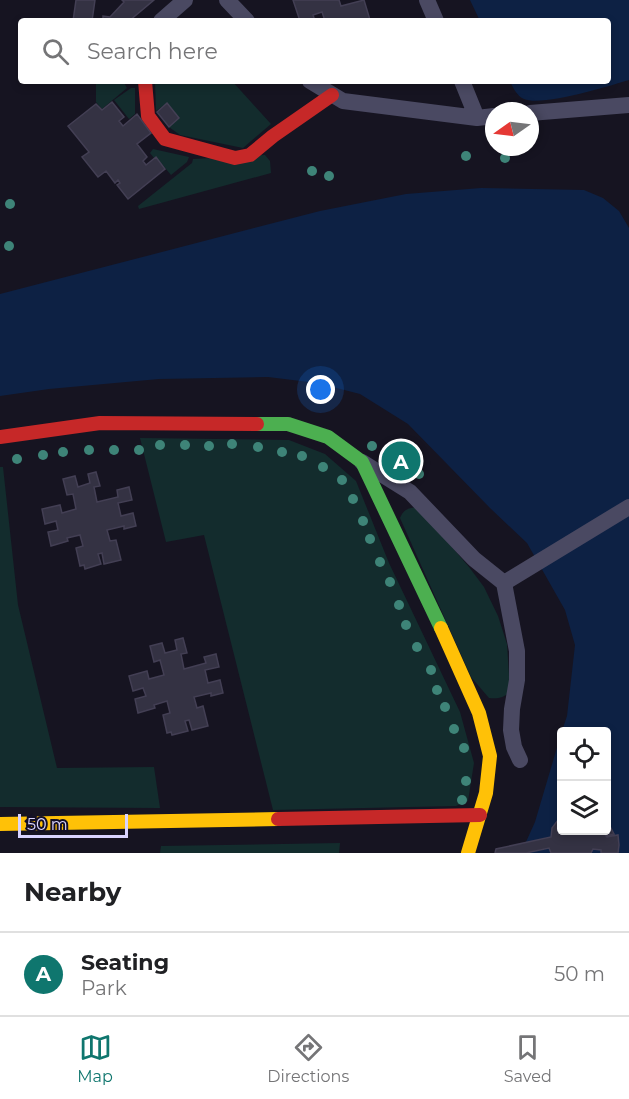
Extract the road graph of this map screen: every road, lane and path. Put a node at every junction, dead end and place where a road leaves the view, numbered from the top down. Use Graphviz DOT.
graph roads {
  1 [pos="185,0"];
  2 [pos="227,0"];
  3 [pos="427,0"];
  4 [pos="164,18"];
  5 [pos="244,18"];
  6 [pos="435,18"];
  7 [pos="145,84"];
  8 [pos="315,84"];
  9 [pos="464,84"];
  10 [pos="332,95"];
  11 [pos="629,105"];
  12 [pos="539,112"];
  13 [pos="485,116"];
  14 [pos="485,117"];
  15 [pos="0,437"];
  16 [pos="362,462"];
  17 [pos="629,507"];
  18 [pos="504,583"];
  19 [pos="512,709"];
  20 [pos="478,713"];
  21 [pos="520,760"];
  22 [pos="480,815"];
  23 [pos="0,824"];
  24 [pos="468,853"];
  1 -- 4 [label="street"];
  2 -- 5 [label="street"];
  3 -- 6 [label="street"];
  7 -- 10 [label="street"];
  8 -- 10 [label="street"];
  9 -- 13 [label="street"];
  10 -- 14 [label="street"];
  11 -- 12 [label="street"];
  15 -- 16 [label="street"];
  16 -- 18 [label="street"];
  16 -- 20 [label="street"];
  17 -- 18 [label="street"];
  18 -- 19 [label="street"];
  19 -- 20 [label="street"];
  19 -- 21 [label="street"];
  20 -- 22 [label="street"];
  22 -- 23 [label="street"];
  22 -- 24 [label="street"];
}
